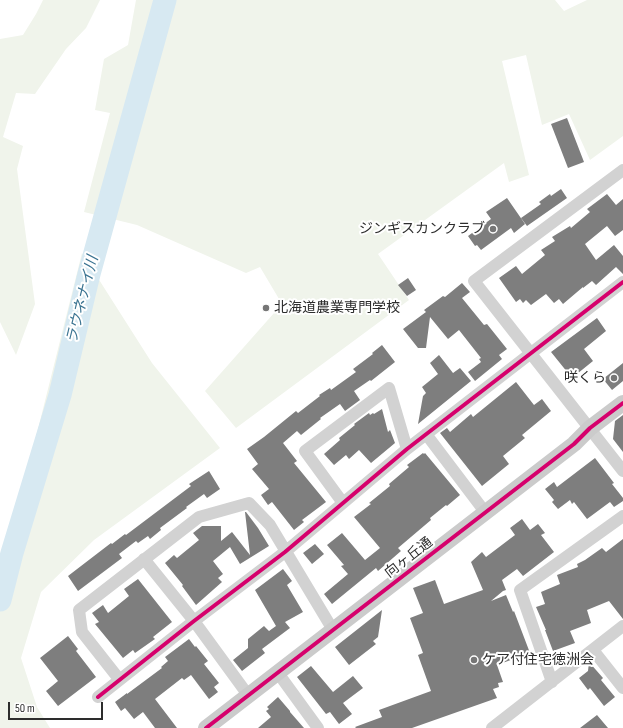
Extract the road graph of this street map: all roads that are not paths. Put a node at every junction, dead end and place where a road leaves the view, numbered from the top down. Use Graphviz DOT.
graph roads {
  1 [pos="621,177"];
  2 [pos="623,282"];
  3 [pos="532,353"];
  4 [pos="623,403"];
  5 [pos="590,428"];
  6 [pos="426,434"];
  7 [pos="407,449"];
  8 [pos="623,470"];
  9 [pos="343,503"];
  10 [pos="485,512"];
  11 [pos="623,516"];
  12 [pos="285,552"];
  13 [pos="144,559"];
  14 [pos="194,621"];
  15 [pos="623,626"];
  16 [pos="333,630"];
  17 [pos="593,650"];
  18 [pos="278,673"];
  19 [pos="119,679"];
  20 [pos="552,682"];
  21 [pos="623,688"];
  22 [pos="248,696"];
  23 [pos="98,697"];
  24 [pos="206,728"];
  25 [pos="318,728"];
  26 [pos="492,728"];
  1 -- 3 [label="street"];
  2 -- 3 [label="street"];
  3 -- 5 [label="street"];
  3 -- 6 [label="street"];
  4 -- 5 [label="street, 向ヶ丘通"];
  5 -- 8 [label="street"];
  5 -- 10 [label="street, 向ヶ丘通"];
  6 -- 7 [label="street"];
  6 -- 10 [label="street"];
  7 -- 9 [label="street"];
  7 -- 9 [label="street"];
  9 -- 12 [label="street"];
  10 -- 16 [label="street, 向ヶ丘通"];
  11 -- 20 [label="street"];
  12 -- 13 [label="street"];
  12 -- 14 [label="street"];
  12 -- 16 [label="street"];
  13 -- 14 [label="street"];
  13 -- 19 [label="street"];
  14 -- 19 [label="street"];
  14 -- 22 [label="street"];
  15 -- 17 [label="street"];
  16 -- 18 [label="street, 向ヶ丘通"];
  17 -- 20 [label="street"];
  17 -- 21 [label="street"];
  18 -- 22 [label="street, 向ヶ丘通"];
  18 -- 25 [label="street"];
  19 -- 23 [label="street"];
  20 -- 26 [label="street"];
  22 -- 24 [label="street, 向ヶ丘通"];
}
